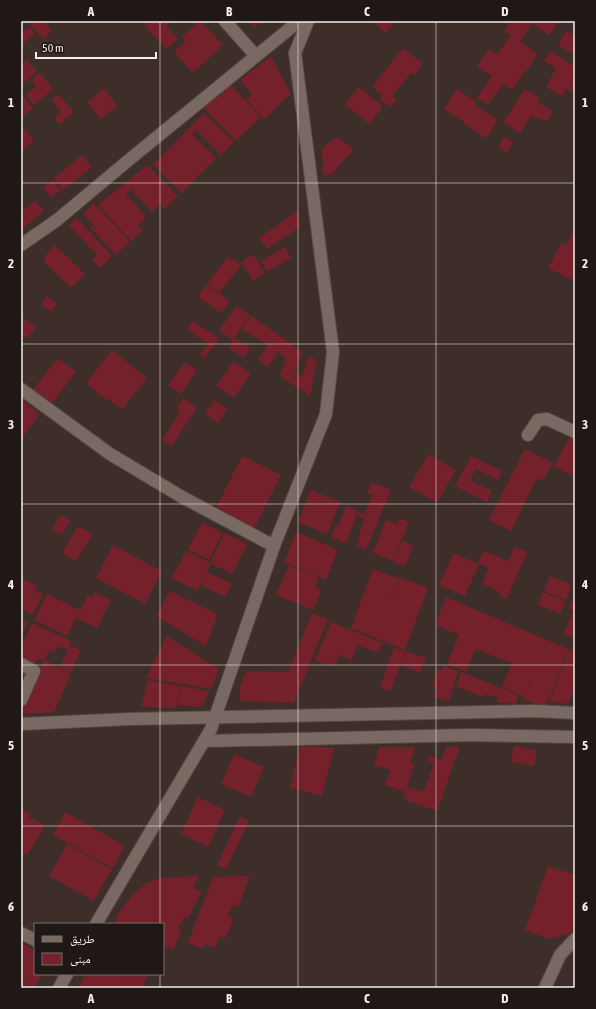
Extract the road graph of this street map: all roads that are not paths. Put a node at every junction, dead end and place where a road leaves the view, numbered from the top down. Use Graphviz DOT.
graph roads {
  1 [pos="226,21"];
  2 [pos="299,21"];
  3 [pos="308,21"];
  4 [pos="256,56"];
  5 [pos="21,246"];
  6 [pos="21,389"];
  7 [pos="575,432"];
  8 [pos="528,435"];
  9 [pos="274,546"];
  10 [pos="21,664"];
  11 [pos="21,700"];
  12 [pos="575,713"];
  13 [pos="215,718"];
  14 [pos="21,724"];
  15 [pos="575,737"];
  16 [pos="204,741"];
  17 [pos="97,923"];
  18 [pos="21,933"];
  19 [pos="575,939"];
  20 [pos="34,940"];
  21 [pos="66,975"];
  22 [pos="58,988"];
  23 [pos="545,988"];
  1 -- 4 [label="street"];
  2 -- 4 [label="street"];
  3 -- 9 [label="street"];
  4 -- 5 [label="street"];
  6 -- 9 [label="street"];
  7 -- 8 [label="street"];
  9 -- 13 [label="street"];
  10 -- 11 [label="street"];
  12 -- 13 [label="street"];
  13 -- 14 [label="street"];
  13 -- 16 [label="street"];
  15 -- 16 [label="street"];
  16 -- 17 [label="street"];
  18 -- 20 [label="street"];
  19 -- 23 [label="street"];
  21 -- 22 [label="street"];
}
